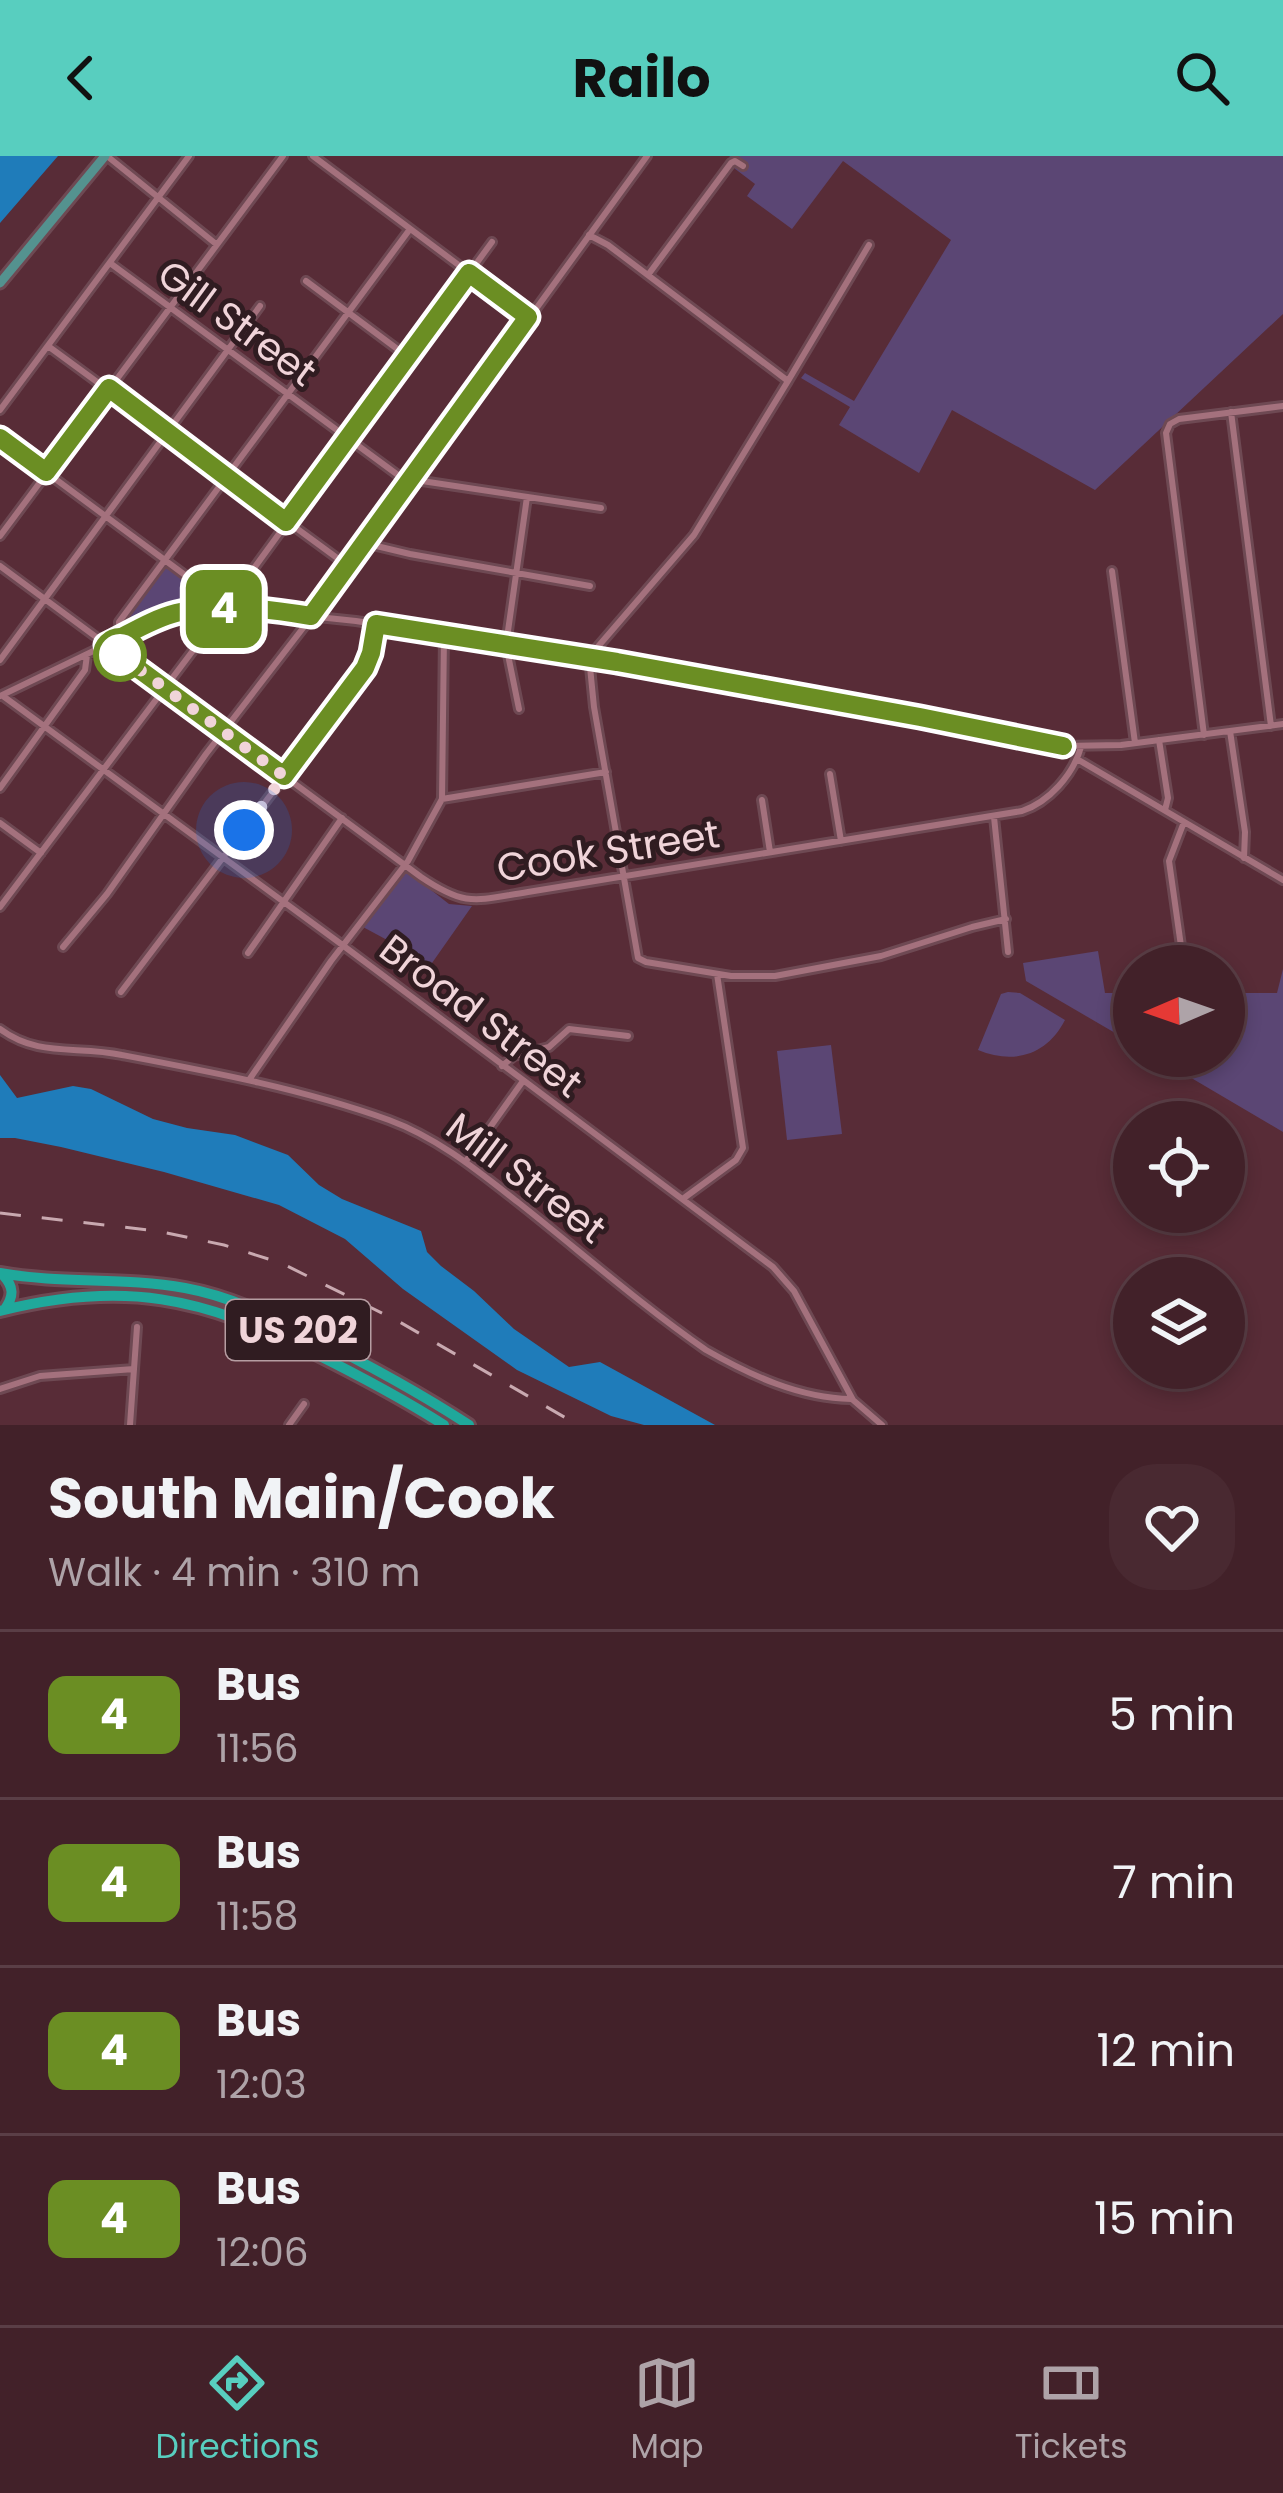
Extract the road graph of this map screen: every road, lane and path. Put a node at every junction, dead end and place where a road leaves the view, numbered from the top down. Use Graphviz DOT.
graph roads {
  1 [pos="106,156"];
  2 [pos="189,156"];
  3 [pos="284,156"];
  4 [pos="313,156"];
  5 [pos="647,156"];
  6 [pos="743,166"];
  7 [pos="160,198"];
  8 [pos="410,229"];
  9 [pos="589,235"];
  10 [pos="492,242"];
  11 [pos="216,244"];
  12 [pos="869,245"];
  13 [pos="110,263"];
  14 [pos="469,273"];
  15 [pos="648,275"];
  16 [pos="306,281"];
  17 [pos="0,283"];
  18 [pos="260,306"];
  19 [pos="169,307"];
  20 [pos="348,311"];
  21 [pos="528,317"];
  22 [pos="48,346"];
  23 [pos="228,350"];
  24 [pos="408,357"];
  25 [pos="788,381"];
  26 [pos="109,388"];
  27 [pos="288,395"];
  28 [pos="1283,406"];
  29 [pos="0,410"];
  30 [pos="1231,412"];
  31 [pos="167,434"];
  32 [pos="0,438"];
  33 [pos="348,439"];
  34 [pos="46,472"];
  35 [pos="227,477"];
  36 [pos="410,479"];
  37 [pos="526,496"];
  38 [pos="601,508"];
  39 [pos="106,517"];
  40 [pos="286,522"];
  41 [pos="0,536"];
  42 [pos="364,543"];
  43 [pos="164,561"];
  44 [pos="0,566"];
  45 [pos="348,566"];
  46 [pos="1112,571"];
  47 [pos="516,573"];
  48 [pos="590,586"];
  49 [pos="46,599"];
  50 [pos="224,609"];
  51 [pos="311,616"];
  52 [pos="376,624"];
  53 [pos="444,635"];
  54 [pos="120,638"];
  55 [pos="106,645"];
  56 [pos="506,645"];
  57 [pos="87,656"];
  58 [pos="589,658"];
  59 [pos="0,660"];
  60 [pos="165,688"];
  61 [pos="0,695"];
  62 [pos="519,710"];
  63 [pos="1283,724"];
  64 [pos="1271,726"];
  65 [pos="44,727"];
  66 [pos="224,731"];
  67 [pos="1229,731"];
  68 [pos="1204,735"];
  69 [pos="1159,740"];
  70 [pos="1135,743"];
  71 [pos="1081,747"];
  72 [pos="1077,759"];
  73 [pos="104,770"];
  74 [pos="606,772"];
  75 [pos="830,774"];
  76 [pos="284,776"];
  77 [pos="0,788"];
  78 [pos="442,799"];
  79 [pos="763,800"];
  80 [pos="1165,810"];
  81 [pos="163,814"];
  82 [pos="994,817"];
  83 [pos="341,818"];
  84 [pos="1184,822"];
  85 [pos="0,823"];
  86 [pos="841,841"];
  87 [pos="770,852"];
  88 [pos="41,854"];
  89 [pos="224,858"];
  90 [pos="1244,858"];
  91 [pos="406,866"];
  92 [pos="624,876"];
  93 [pos="1283,880"];
  94 [pos="284,903"];
  95 [pos="0,907"];
  96 [pos="1006,919"];
  97 [pos="1181,945"];
  98 [pos="62,946"];
  99 [pos="343,946"];
  100 [pos="1008,952"];
  101 [pos="248,953"];
  102 [pos="716,974"];
  103 [pos="121,992"];
  104 [pos="0,1029"];
  105 [pos="628,1036"];
  106 [pos="502,1066"];
  107 [pos="249,1080"];
  108 [pos="523,1081"];
  109 [pos="466,1161"];
  110 [pos="682,1199"];
  111 [pos="1,1273"];
  112 [pos="3,1310"];
  113 [pos="137,1327"];
  114 [pos="134,1370"];
  115 [pos="0,1389"];
  116 [pos="853,1400"];
  117 [pos="304,1404"];
  118 [pos="130,1425"];
  119 [pos="289,1425"];
  120 [pos="444,1425"];
  121 [pos="470,1425"];
  122 [pos="881,1425"];
  1 -- 7 [label="street"];
  1 -- 17 [label="main road"];
  2 -- 7 [label="street"];
  3 -- 11 [label="street"];
  4 -- 8 [label="street"];
  5 -- 9 [label="street"];
  6 -- 15 [label="street"];
  7 -- 11 [label="street"];
  7 -- 13 [label="street"];
  8 -- 14 [label="street"];
  8 -- 20 [label="street"];
  9 -- 15 [label="street"];
  9 -- 21 [label="street"];
  10 -- 14 [label="street"];
  11 -- 19 [label="street"];
  12 -- 25 [label="street"];
  13 -- 19 [label="street, Gill Street"];
  13 -- 22 [label="street"];
  14 -- 21 [label="street"];
  14 -- 24 [label="street"];
  15 -- 25 [label="street"];
  16 -- 20 [label="street"];
  18 -- 23 [label="street"];
  19 -- 23 [label="street, Gill Street"];
  19 -- 26 [label="street"];
  20 -- 24 [label="street"];
  20 -- 27 [label="street"];
  21 -- 36 [label="street"];
  22 -- 26 [label="street"];
  22 -- 29 [label="street"];
  23 -- 27 [label="street, Gill Street"];
  23 -- 31 [label="street"];
  24 -- 33 [label="street"];
  25 -- 58 [label="street"];
  26 -- 31 [label="street"];
  26 -- 34 [label="street"];
  27 -- 33 [label="street, Gill Street"];
  27 -- 35 [label="street"];
  28 -- 30 [label="street"];
  30 -- 64 [label="street"];
  30 -- 68 [label="street"];
  31 -- 35 [label="street"];
  31 -- 39 [label="street"];
  32 -- 34 [label="street"];
  33 -- 36 [label="street, Gill Street"];
  33 -- 40 [label="street"];
  34 -- 39 [label="street"];
  34 -- 41 [label="street"];
  35 -- 40 [label="street"];
  35 -- 43 [label="street"];
  36 -- 37 [label="street, Gill Street"];
  36 -- 42 [label="street"];
  37 -- 38 [label="street, Gill Street"];
  37 -- 47 [label="street"];
  39 -- 43 [label="street"];
  39 -- 49 [label="street"];
  40 -- 45 [label="street"];
  40 -- 50 [label="street"];
  42 -- 45 [label="street"];
  42 -- 47 [label="street"];
  43 -- 50 [label="street"];
  43 -- 54 [label="street"];
  44 -- 49 [label="street, Cook Street"];
  45 -- 51 [label="street"];
  46 -- 70 [label="street"];
  47 -- 48 [label="street"];
  47 -- 56 [label="street"];
  49 -- 55 [label="street, Cook Street"];
  49 -- 59 [label="street"];
  50 -- 51 [label="street"];
  50 -- 54 [label="street"];
  50 -- 60 [label="street"];
  51 -- 52 [label="street"];
  51 -- 66 [label="street"];
  52 -- 53 [label="street"];
  52 -- 76 [label="street"];
  53 -- 56 [label="street"];
  53 -- 78 [label="street"];
  54 -- 55 [label="street"];
  55 -- 57 [label="street"];
  55 -- 60 [label="street, Cook Street"];
  56 -- 58 [label="street"];
  56 -- 62 [label="street"];
  57 -- 61 [label="street"];
  57 -- 65 [label="street"];
  58 -- 71 [label="street"];
  58 -- 74 [label="street"];
  60 -- 66 [label="street, Cook Street"];
  60 -- 73 [label="street"];
  61 -- 65 [label="street, Broad Street"];
  63 -- 64 [label="street"];
  64 -- 67 [label="street"];
  65 -- 73 [label="street, Broad Street"];
  65 -- 77 [label="street"];
  66 -- 76 [label="street, Cook Street"];
  66 -- 81 [label="street"];
  67 -- 68 [label="street"];
  67 -- 90 [label="street"];
  68 -- 69 [label="street"];
  69 -- 70 [label="street"];
  69 -- 80 [label="street"];
  70 -- 71 [label="street"];
  71 -- 72 [label="street, Cook Street"];
  72 -- 80 [label="street"];
  72 -- 82 [label="street, Cook Street"];
  73 -- 81 [label="street, Broad Street"];
  73 -- 88 [label="street"];
  74 -- 78 [label="street"];
  74 -- 92 [label="street"];
  75 -- 86 [label="street"];
  76 -- 83 [label="street, Cook Street"];
  76 -- 89 [label="street"];
  78 -- 91 [label="street"];
  79 -- 87 [label="street"];
  80 -- 84 [label="street"];
  81 -- 89 [label="street, Broad Street"];
  81 -- 98 [label="street"];
  82 -- 86 [label="street, Cook Street"];
  82 -- 96 [label="street"];
  83 -- 91 [label="street, Cook Street"];
  83 -- 94 [label="street"];
  84 -- 90 [label="street"];
  84 -- 97 [label="street"];
  85 -- 88 [label="street"];
  86 -- 87 [label="street, Cook Street"];
  87 -- 92 [label="street, Cook Street"];
  88 -- 95 [label="street"];
  89 -- 94 [label="street, Broad Street"];
  89 -- 103 [label="street"];
  90 -- 93 [label="street"];
  91 -- 92 [label="street, Cook Street"];
  91 -- 99 [label="street"];
  92 -- 102 [label="street"];
  94 -- 99 [label="street, Broad Street"];
  94 -- 101 [label="street"];
  96 -- 100 [label="street"];
  96 -- 102 [label="street"];
  99 -- 106 [label="street, Broad Street"];
  99 -- 107 [label="street"];
  102 -- 110 [label="street"];
  104 -- 107 [label="street, Mill Street"];
  105 -- 106 [label="street"];
  106 -- 108 [label="street, Broad Street"];
  107 -- 109 [label="street, Mill Street"];
  108 -- 109 [label="street"];
  108 -- 110 [label="street, Broad Street"];
  109 -- 116 [label="street, Mill Street"];
  110 -- 116 [label="street, Broad Street"];
  111 -- 112 [label="highway"];
  111 -- 121 [label="highway, US 202"];
  112 -- 120 [label="highway, US 202"];
  113 -- 114 [label="street"];
  114 -- 115 [label="street"];
  114 -- 118 [label="street"];
  116 -- 122 [label="street, Broad Street"];
  117 -- 119 [label="street"];
}
